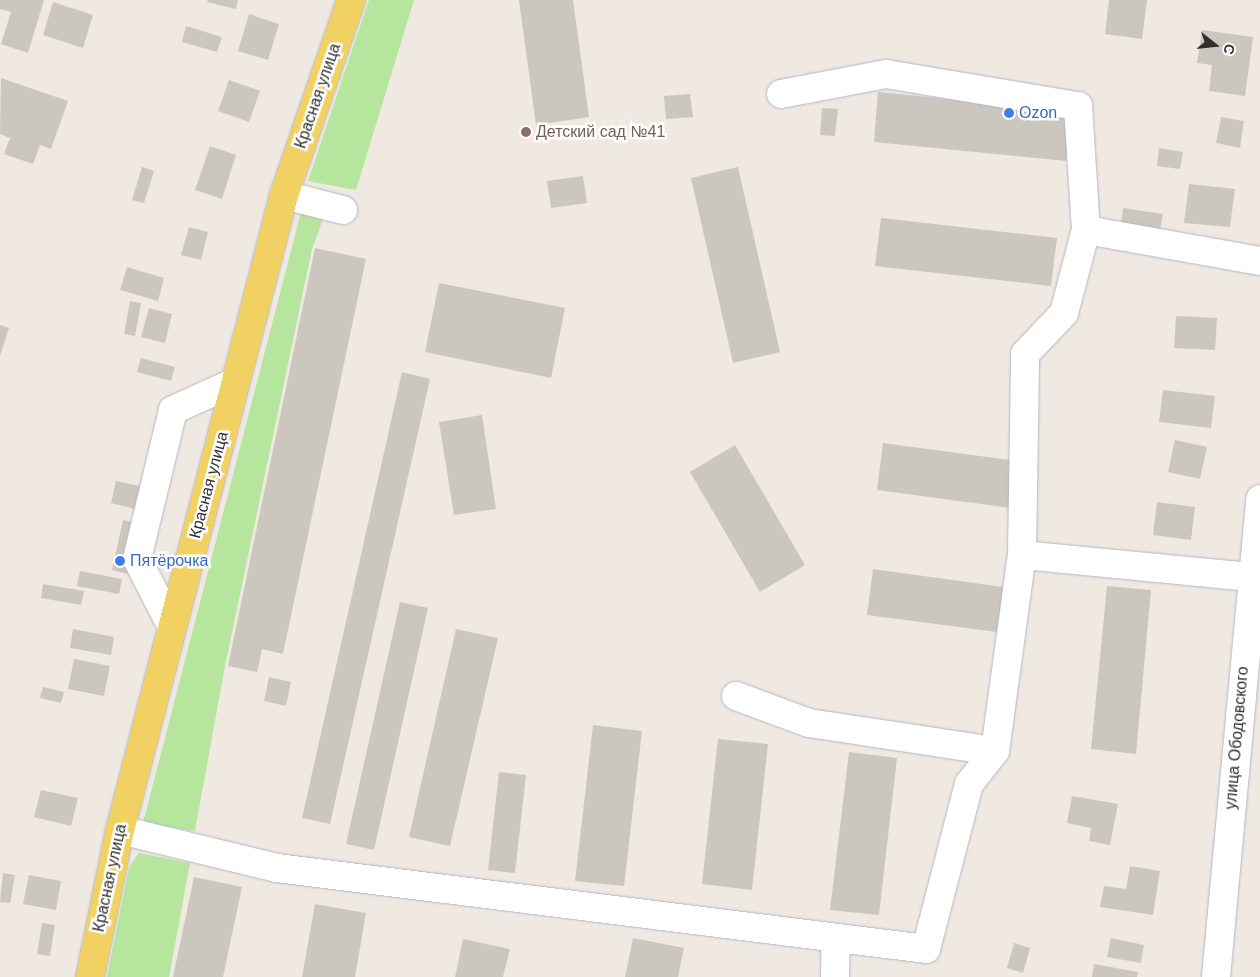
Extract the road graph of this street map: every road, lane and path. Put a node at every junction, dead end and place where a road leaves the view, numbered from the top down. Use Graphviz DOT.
graph roads {
  1 [pos="351,0"];
  2 [pos="781,94"];
  3 [pos="284,195"];
  4 [pos="343,210"];
  5 [pos="1086,230"];
  6 [pos="1260,261"];
  7 [pos="235,382"];
  8 [pos="1260,499"];
  9 [pos="1022,555"];
  10 [pos="1252,577"];
  11 [pos="172,627"];
  12 [pos="736,696"];
  13 [pos="995,751"];
  14 [pos="120,830"];
  15 [pos="836,938"];
  16 [pos="90,977"];
  17 [pos="835,977"];
  18 [pos="1216,977"];
  1 -- 3 [label="main road, Красная улица"];
  2 -- 5 [label="street"];
  3 -- 4 [label="street"];
  3 -- 7 [label="main road, Красная улица"];
  5 -- 6 [label="street"];
  5 -- 9 [label="street"];
  7 -- 11 [label="main road, Красная улица"];
  7 -- 11 [label="street"];
  8 -- 10 [label="street, улица Ободовского"];
  9 -- 10 [label="street"];
  9 -- 13 [label="street"];
  10 -- 18 [label="street, улица Ободовского"];
  11 -- 14 [label="main road, Красная улица"];
  12 -- 13 [label="street"];
  13 -- 15 [label="street"];
  14 -- 15 [label="street"];
  14 -- 16 [label="main road, Красная улица"];
  15 -- 17 [label="street"];
}
